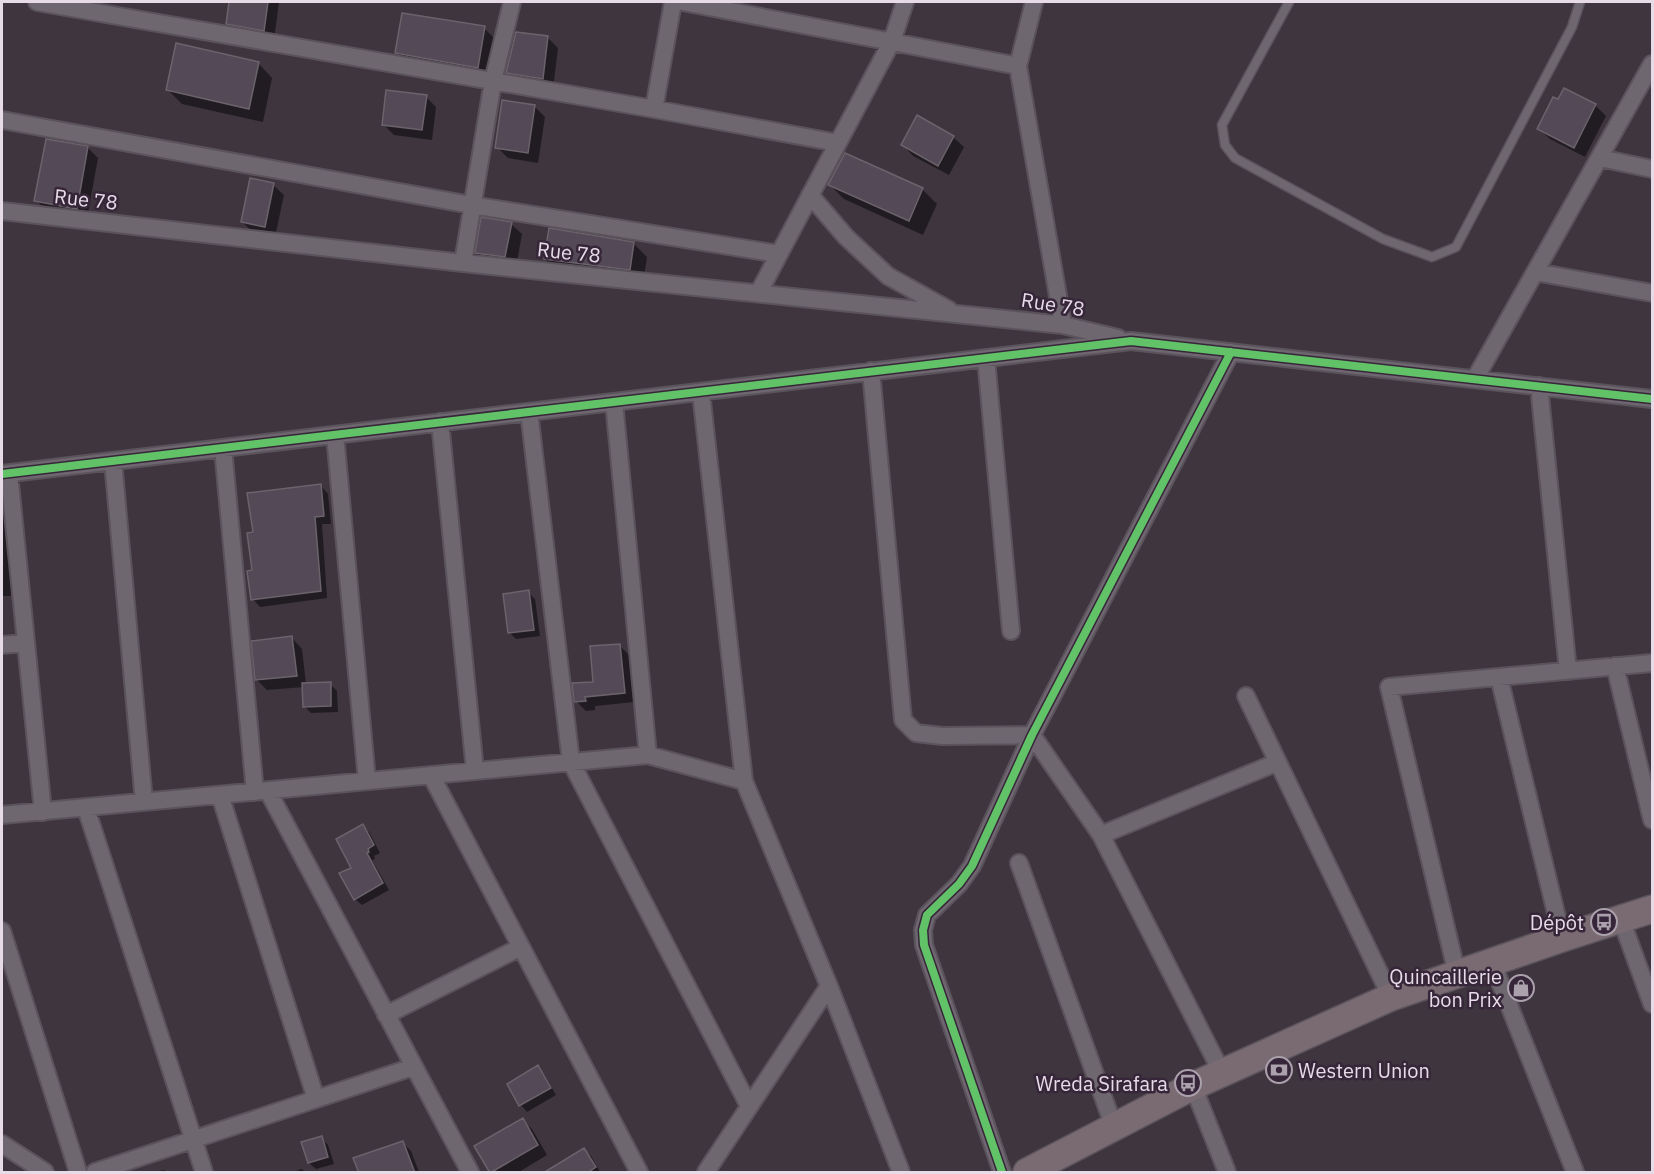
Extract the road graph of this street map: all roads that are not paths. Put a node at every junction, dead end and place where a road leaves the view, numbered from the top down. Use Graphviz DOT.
graph roads {
  1 [pos="37,2"];
  2 [pos="512,2"];
  3 [pos="673,2"];
  4 [pos="684,2"];
  5 [pos="904,2"];
  6 [pos="1034,2"];
  7 [pos="1040,2"];
  8 [pos="1289,2"];
  9 [pos="1580,2"];
  10 [pos="1029,21"];
  11 [pos="892,41"];
  12 [pos="1653,64"];
  13 [pos="1018,66"];
  14 [pos="493,81"];
  15 [pos="654,109"];
  16 [pos="2,120"];
  17 [pos="838,143"];
  18 [pos="1599,158"];
  19 [pos="1653,170"];
  20 [pos="810,195"];
  21 [pos="471,205"];
  22 [pos="2,211"];
  23 [pos="779,254"];
  24 [pos="463,262"];
  25 [pos="1535,272"];
  26 [pos="759,292"];
  27 [pos="1653,293"];
  28 [pos="955,313"];
  29 [pos="1063,325"];
  30 [pos="1131,340"];
  31 [pos="1231,352"];
  32 [pos="986,358"];
  33 [pos="871,371"];
  34 [pos="1475,379"];
  35 [pos="1539,386"];
  36 [pos="701,392"];
  37 [pos="1653,399"];
  38 [pos="614,402"];
  39 [pos="530,412"];
  40 [pos="440,423"];
  41 [pos="335,435"];
  42 [pos="223,448"];
  43 [pos="113,461"];
  44 [pos="5,474"];
  45 [pos="1011,631"];
  46 [pos="26,643"];
  47 [pos="2,645"];
  48 [pos="1653,663"];
  49 [pos="1615,666"];
  50 [pos="1568,671"];
  51 [pos="1499,677"];
  52 [pos="1246,696"];
  53 [pos="1032,735"];
  54 [pos="648,755"];
  55 [pos="571,762"];
  56 [pos="1278,762"];
  57 [pos="475,771"];
  58 [pos="431,776"];
  59 [pos="367,781"];
  60 [pos="744,781"];
  61 [pos="261,791"];
  62 [pos="220,795"];
  63 [pos="144,802"];
  64 [pos="86,808"];
  65 [pos="43,812"];
  66 [pos="2,815"];
  67 [pos="1653,820"];
  68 [pos="1101,835"];
  69 [pos="1019,862"];
  70 [pos="1653,909"];
  71 [pos="1621,919"];
  72 [pos="2,930"];
  73 [pos="1562,938"];
  74 [pos="521,947"];
  75 [pos="1492,962"];
  76 [pos="1457,974"];
  77 [pos="829,986"];
  78 [pos="1391,997"];
  79 [pos="1653,1004"];
  80 [pos="386,1015"];
  81 [pos="413,1067"];
  82 [pos="1222,1073"];
  83 [pos="1193,1086"];
  84 [pos="316,1099"];
  85 [pos="749,1106"];
  86 [pos="1114,1127"];
  87 [pos="193,1140"];
  88 [pos="2,1144"];
  89 [pos="465,1171"];
  90 [pos="45,1173"];
  91 [pos="78,1173"];
  92 [pos="95,1173"];
  93 [pos="204,1173"];
  94 [pos="639,1173"];
  95 [pos="706,1173"];
  96 [pos="901,1173"];
  97 [pos="1002,1173"];
  98 [pos="1027,1173"];
  99 [pos="1227,1173"];
  100 [pos="1575,1173"];
  1 -- 14 [label="street"];
  2 -- 14 [label="street"];
  3 -- 15 [label="street"];
  4 -- 11 [label="street"];
  5 -- 11 [label="street"];
  6 -- 10 [label="street"];
  7 -- 10 [label="street"];
  8 -- 9 [label="lane"];
  10 -- 13 [label="street"];
  11 -- 13 [label="street"];
  11 -- 17 [label="street"];
  12 -- 18 [label="street"];
  13 -- 29 [label="street"];
  14 -- 15 [label="street"];
  14 -- 21 [label="street"];
  15 -- 17 [label="street"];
  16 -- 21 [label="street"];
  17 -- 20 [label="street"];
  18 -- 19 [label="street"];
  18 -- 25 [label="street"];
  20 -- 23 [label="street"];
  20 -- 28 [label="street"];
  21 -- 23 [label="street"];
  21 -- 24 [label="street"];
  22 -- 24 [label="street, Rue 78"];
  23 -- 26 [label="street"];
  24 -- 26 [label="street, Rue 78"];
  25 -- 27 [label="street"];
  25 -- 34 [label="street"];
  26 -- 28 [label="street, Rue 78"];
  28 -- 29 [label="street, Rue 78"];
  29 -- 30 [label="street, Rue 78"];
  30 -- 31 [label="street"];
  30 -- 32 [label="street"];
  31 -- 34 [label="street"];
  31 -- 53 [label="street"];
  32 -- 33 [label="street"];
  32 -- 45 [label="street"];
  33 -- 36 [label="street"];
  33 -- 53 [label="street"];
  34 -- 35 [label="street"];
  35 -- 37 [label="street"];
  35 -- 50 [label="street"];
  36 -- 38 [label="street"];
  36 -- 60 [label="street"];
  38 -- 39 [label="street"];
  38 -- 54 [label="street"];
  39 -- 40 [label="street"];
  39 -- 55 [label="street"];
  40 -- 41 [label="street"];
  40 -- 57 [label="street"];
  41 -- 42 [label="street"];
  41 -- 59 [label="street"];
  42 -- 43 [label="street"];
  42 -- 61 [label="street"];
  43 -- 44 [label="street"];
  43 -- 63 [label="street"];
  44 -- 46 [label="street"];
  46 -- 47 [label="street"];
  46 -- 65 [label="street"];
  48 -- 49 [label="street"];
  49 -- 50 [label="street"];
  49 -- 67 [label="street"];
  50 -- 51 [label="street"];
  51 -- 73 [label="street"];
  51 -- 76 [label="street"];
  52 -- 56 [label="street"];
  53 -- 68 [label="street"];
  53 -- 97 [label="street"];
  54 -- 55 [label="street"];
  54 -- 60 [label="street"];
  55 -- 57 [label="street"];
  55 -- 85 [label="street"];
  56 -- 68 [label="street"];
  56 -- 78 [label="street"];
  57 -- 58 [label="street"];
  58 -- 59 [label="street"];
  58 -- 74 [label="street"];
  59 -- 61 [label="street"];
  60 -- 77 [label="street"];
  61 -- 62 [label="street"];
  61 -- 80 [label="street"];
  62 -- 63 [label="street"];
  62 -- 84 [label="street"];
  63 -- 64 [label="street"];
  64 -- 65 [label="street"];
  64 -- 87 [label="street"];
  65 -- 66 [label="street"];
  68 -- 82 [label="street"];
  69 -- 86 [label="street"];
  70 -- 71 [label="main road"];
  71 -- 73 [label="main road"];
  71 -- 79 [label="street"];
  72 -- 91 [label="street"];
  73 -- 75 [label="main road"];
  74 -- 80 [label="street"];
  74 -- 94 [label="street"];
  75 -- 76 [label="main road"];
  75 -- 100 [label="street"];
  76 -- 78 [label="main road"];
  77 -- 85 [label="street"];
  77 -- 96 [label="street"];
  78 -- 82 [label="main road"];
  80 -- 81 [label="street"];
  81 -- 84 [label="street"];
  81 -- 89 [label="street"];
  82 -- 83 [label="main road"];
  83 -- 86 [label="main road"];
  83 -- 99 [label="street"];
  84 -- 87 [label="street"];
  85 -- 95 [label="street"];
  86 -- 98 [label="main road"];
  87 -- 92 [label="street"];
  87 -- 93 [label="street"];
  88 -- 90 [label="street"];
}
